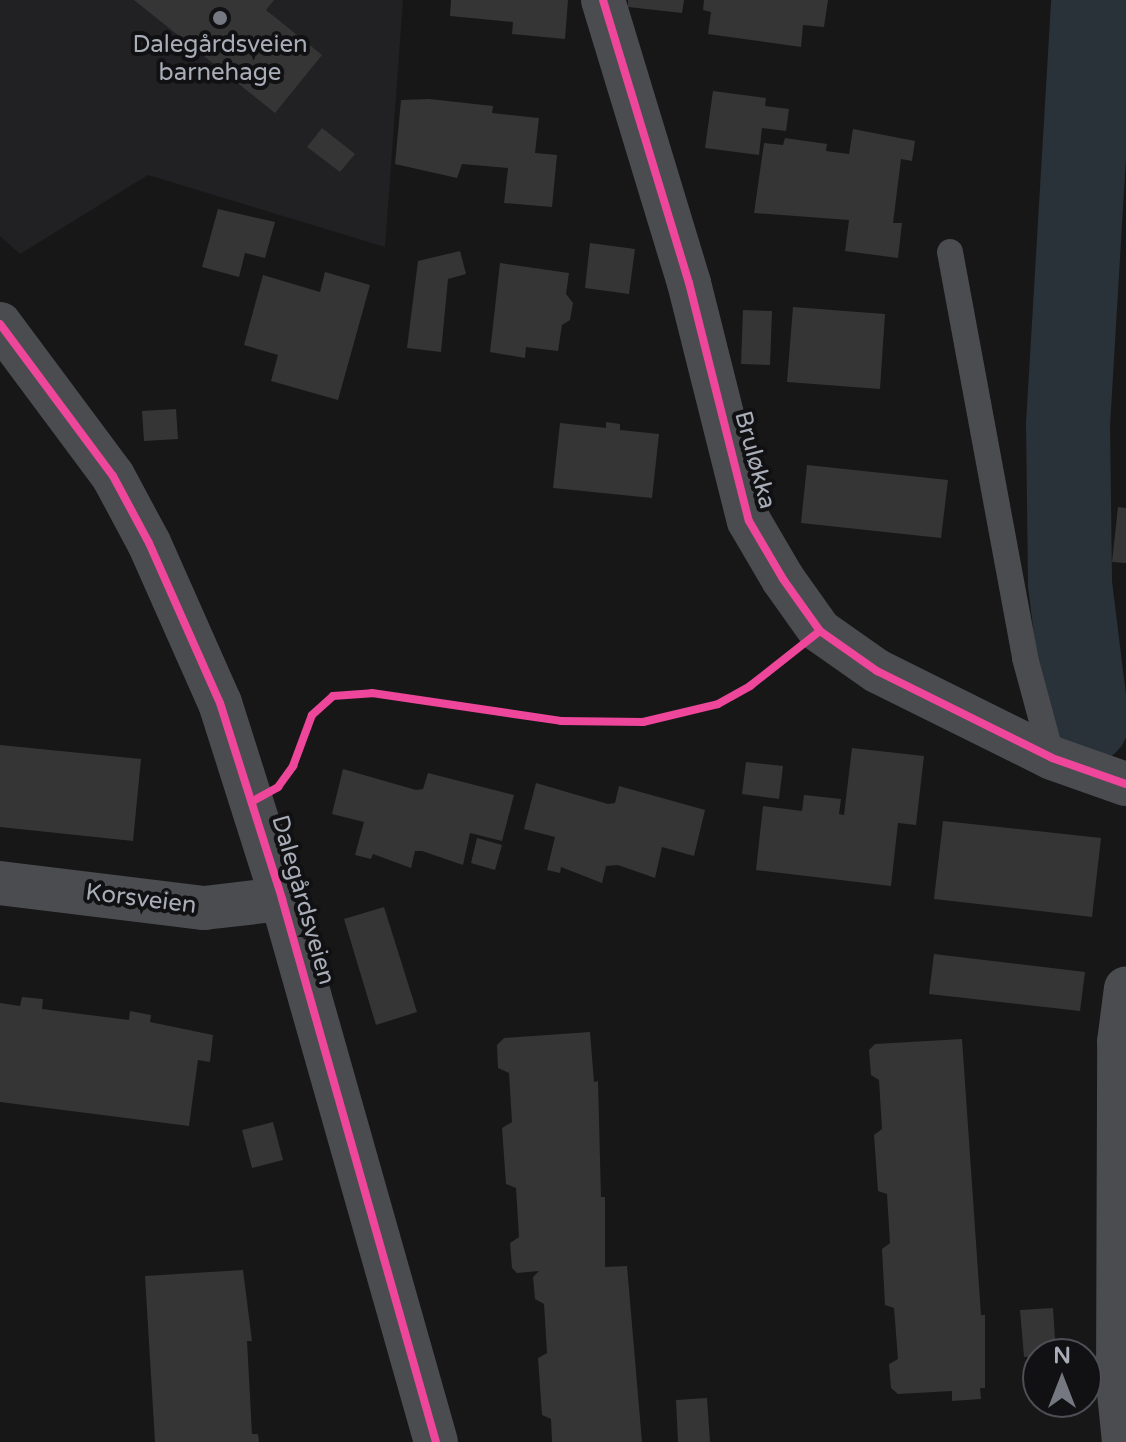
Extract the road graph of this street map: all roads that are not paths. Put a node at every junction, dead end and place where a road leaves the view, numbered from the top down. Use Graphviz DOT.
graph roads {
  1 [pos="603,0"];
  2 [pos="950,252"];
  3 [pos="0,324"];
  4 [pos="1052,758"];
  5 [pos="1126,784"];
  6 [pos="0,883"];
  7 [pos="282,899"];
  8 [pos="1126,988"];
  9 [pos="436,1442"];
  10 [pos="1124,1442"];
  1 -- 4 [label="street, Bruløkka"];
  2 -- 4 [label="lane"];
  3 -- 7 [label="street, Dalegårdsveien"];
  4 -- 5 [label="street, Bruløkka"];
  6 -- 7 [label="street, Korsveien"];
  7 -- 9 [label="street, Dalegårdsveien"];
  8 -- 10 [label="street"];
}
